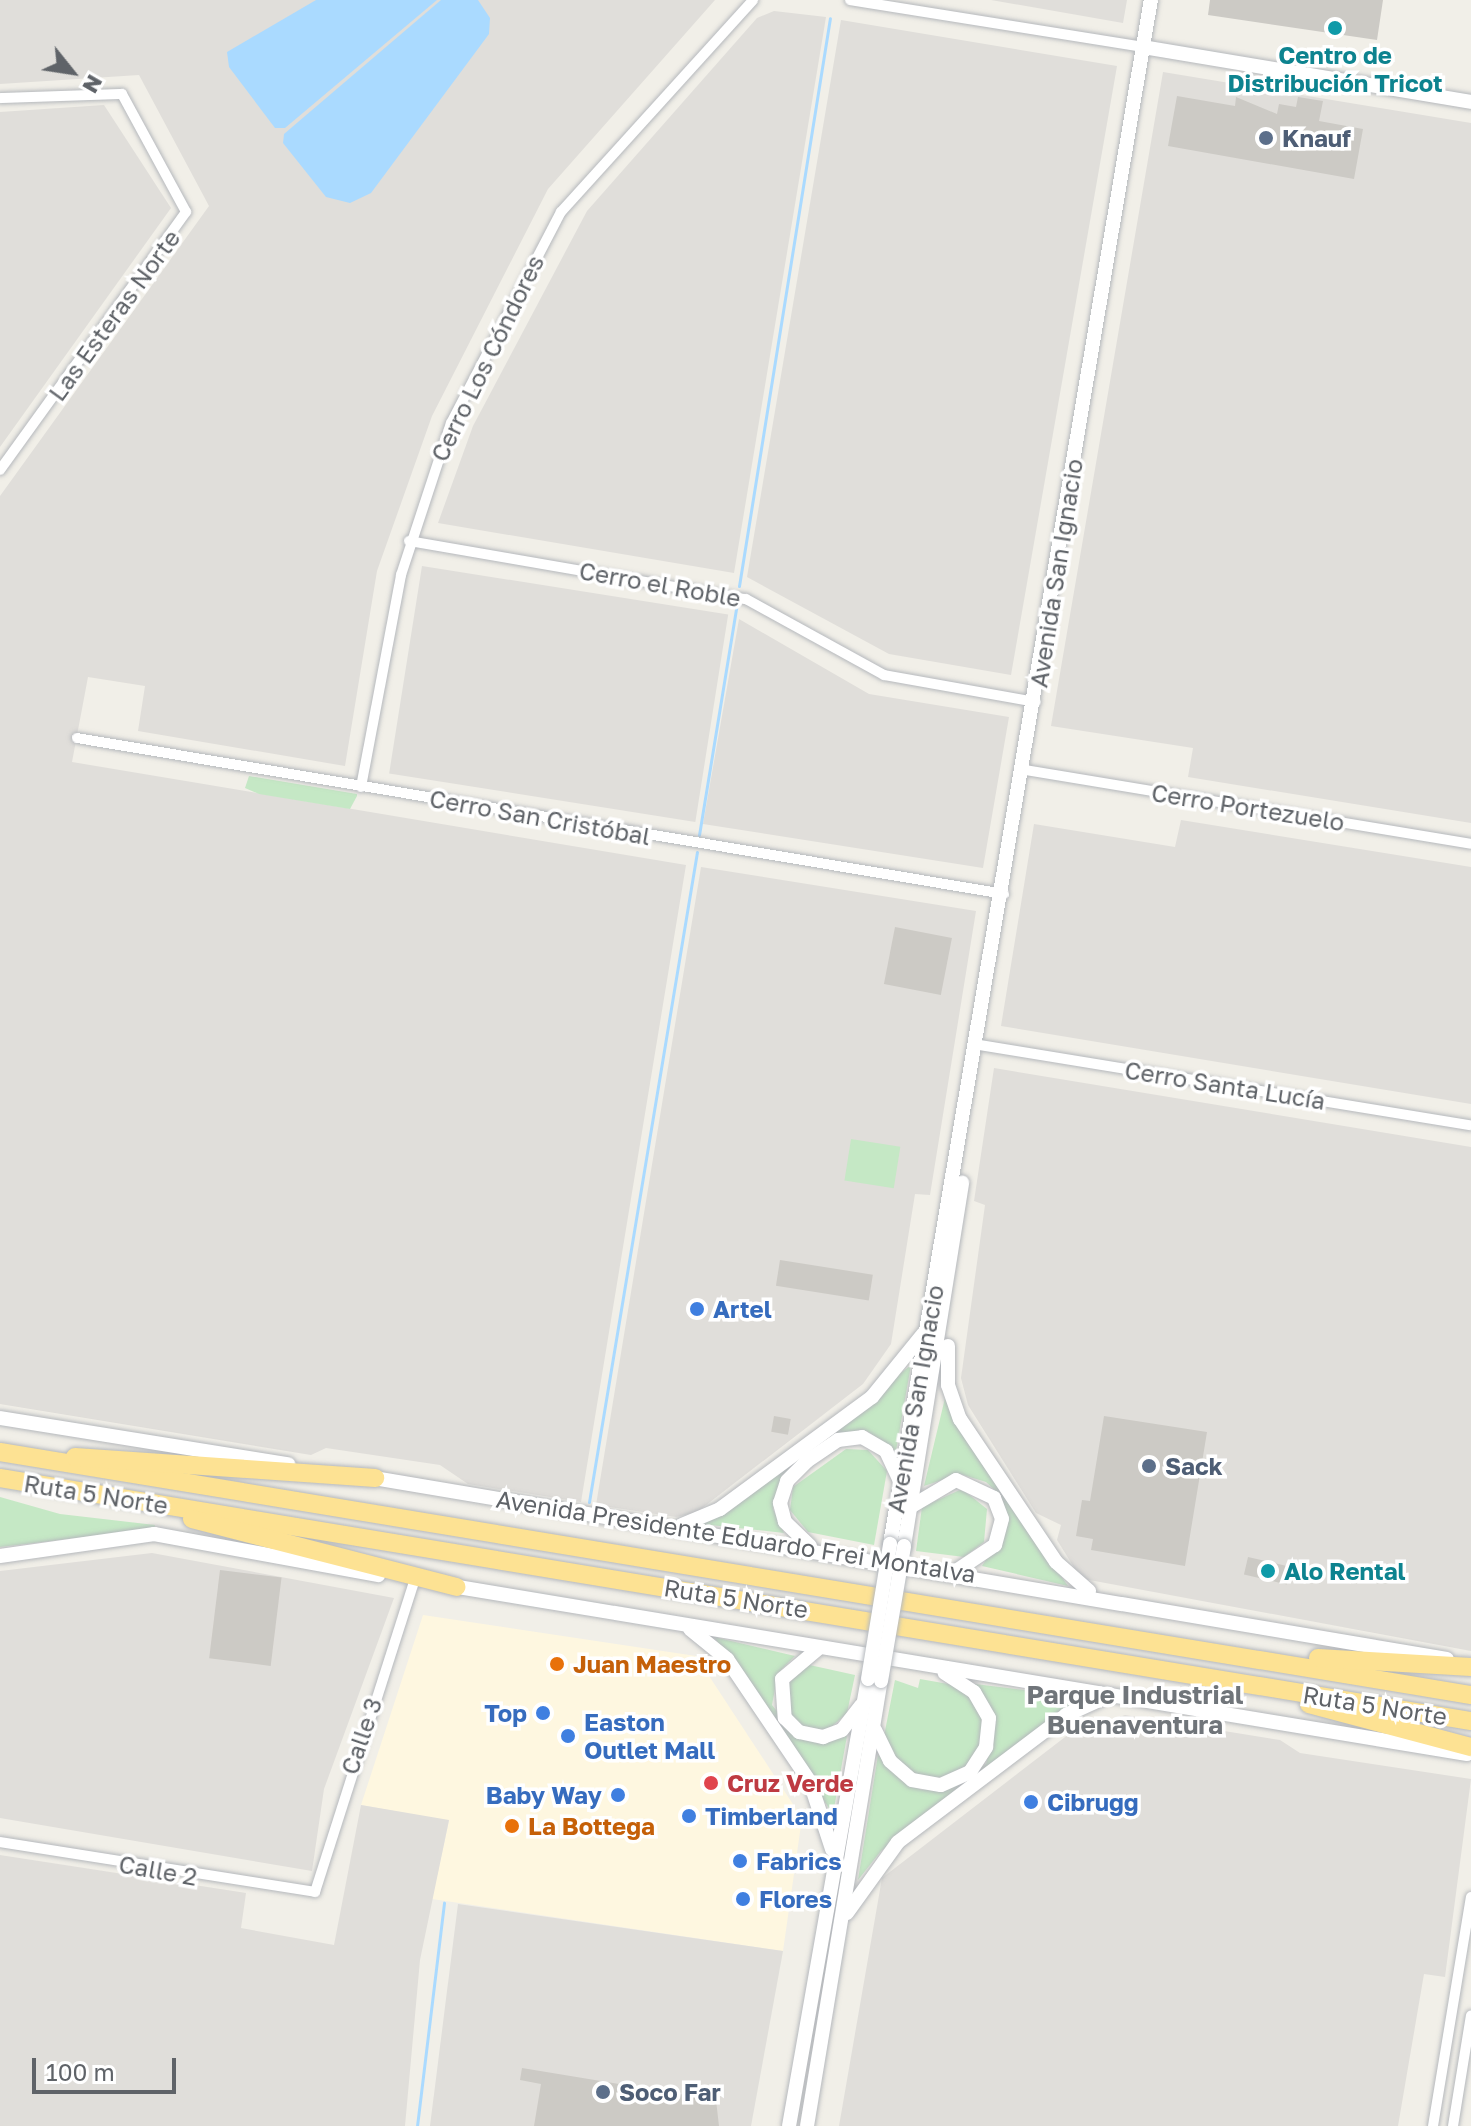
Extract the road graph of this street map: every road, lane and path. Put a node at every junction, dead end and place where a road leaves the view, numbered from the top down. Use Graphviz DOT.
graph roads {
  1 [pos="753,0"];
  2 [pos="850,0"];
  3 [pos="1151,0"];
  4 [pos="1143,47"];
  5 [pos="0,98"];
  6 [pos="1471,102"];
  7 [pos="0,470"];
  8 [pos="409,541"];
  9 [pos="1036,702"];
  10 [pos="77,738"];
  11 [pos="1025,770"];
  12 [pos="361,787"];
  13 [pos="1471,844"];
  14 [pos="1004,894"];
  15 [pos="980,1045"];
  16 [pos="1471,1125"];
  17 [pos="963,1146"];
  18 [pos="945,1315"];
  19 [pos="925,1331"];
  20 [pos="0,1418"];
  21 [pos="0,1452"];
  22 [pos="45,1460"];
  23 [pos="0,1478"];
  24 [pos="375,1478"];
  25 [pos="900,1487"];
  26 [pos="120,1498"];
  27 [pos="912,1506"];
  28 [pos="670,1527"];
  29 [pos="897,1545"];
  30 [pos="814,1548"];
  31 [pos="0,1556"];
  32 [pos="954,1571"];
  33 [pos="414,1581"];
  34 [pos="456,1587"];
  35 [pos="1096,1596"];
  36 [pos="682,1625"];
  37 [pos="819,1648"];
  38 [pos="1200,1650"];
  39 [pos="930,1666"];
  40 [pos="1471,1666"];
  41 [pos="1218,1679"];
  42 [pos="875,1680"];
  43 [pos="1110,1695"];
  44 [pos="1471,1695"];
  45 [pos="865,1699"];
  46 [pos="1471,1721"];
  47 [pos="875,1729"];
  48 [pos="1471,1747"];
  49 [pos="1471,1754"];
  50 [pos="0,1842"];
  51 [pos="832,1861"];
  52 [pos="315,1892"];
  53 [pos="826,1892"];
  54 [pos="845,1896"];
  55 [pos="1471,1897"];
  56 [pos="841,1924"];
  57 [pos="1471,2015"];
  58 [pos="789,2126"];
  59 [pos="807,2126"];
  60 [pos="1433,2126"];
  61 [pos="1453,2126"];
  1 -- 8 [label="street, Cerro Los Cóndores"];
  2 -- 4 [label="street"];
  3 -- 4 [label="main road, Avenida San Ignacio"];
  4 -- 6 [label="main road"];
  4 -- 9 [label="main road, Avenida San Ignacio"];
  5 -- 7 [label="street, Las Esteras Norte"];
  8 -- 9 [label="street, Cerro el Roble"];
  8 -- 12 [label="street, Cerro Los Cóndores"];
  9 -- 11 [label="main road, Avenida San Ignacio"];
  10 -- 12 [label="street, Cerro San Cristóbal"];
  11 -- 13 [label="street, Cerro Portezuelo"];
  11 -- 14 [label="main road, Avenida San Ignacio"];
  12 -- 14 [label="street, Cerro San Cristóbal"];
  14 -- 15 [label="main road, Avenida San Ignacio"];
  15 -- 16 [label="street, Cerro Santa Lucía"];
  15 -- 17 [label="main road, Avenida San Ignacio"];
  17 -- 18 [label="main road, Avenida San Ignacio"];
  17 -- 19 [label="main road, Avenida San Ignacio"];
  18 -- 27 [label="main road, Avenida San Ignacio"];
  18 -- 35 [label="main road"];
  19 -- 25 [label="main road, Avenida San Ignacio"];
  19 -- 28 [label="main road"];
  20 -- 24 [label="main road, Avenida Presidente Eduardo Frei Montalva"];
  21 -- 22 [label="highway, Ruta 5 Norte"];
  22 -- 24 [label="highway"];
  22 -- 38 [label="highway, Ruta 5 Norte"];
  23 -- 26 [label="highway, Ruta 5 Norte"];
  24 -- 28 [label="main road, Avenida Presidente Eduardo Frei Montalva"];
  25 -- 29 [label="main road, Avenida San Ignacio"];
  25 -- 30 [label="main road"];
  26 -- 34 [label="highway"];
  26 -- 41 [label="highway, Ruta 5 Norte"];
  27 -- 29 [label="main road, Avenida San Ignacio"];
  27 -- 32 [label="main road"];
  28 -- 30 [label="main road, Avenida Presidente Eduardo Frei Montalva"];
  29 -- 42 [label="main road, Avenida San Ignacio, bridge"];
  30 -- 32 [label="main road, Avenida Presidente Eduardo Frei Montalva"];
  31 -- 33 [label="main road"];
  32 -- 35 [label="main road, Avenida Presidente Eduardo Frei Montalva"];
  33 -- 34 [label="main road"];
  33 -- 52 [label="street, Calle 3"];
  34 -- 36 [label="main road"];
  35 -- 40 [label="main road, Avenida Presidente Eduardo Frei Montalva"];
  36 -- 37 [label="main road"];
  36 -- 51 [label="main road"];
  37 -- 39 [label="main road"];
  37 -- 45 [label="main road"];
  38 -- 40 [label="highway"];
  38 -- 44 [label="highway, Ruta 5 Norte"];
  39 -- 43 [label="main road"];
  39 -- 47 [label="main road"];
  41 -- 46 [label="highway, Ruta 5 Norte"];
  41 -- 48 [label="highway"];
  42 -- 45 [label="main road, Avenida San Ignacio"];
  42 -- 47 [label="main road, Avenida San Ignacio"];
  43 -- 49 [label="main road"];
  43 -- 56 [label="main road"];
  45 -- 51 [label="main road, Avenida San Ignacio"];
  47 -- 54 [label="main road, Avenida San Ignacio"];
  50 -- 52 [label="street, Calle 2"];
  51 -- 53 [label="main road, Avenida San Ignacio"];
  53 -- 54 [label="main road"];
  53 -- 58 [label="main road, Avenida San Ignacio"];
  54 -- 56 [label="main road, Avenida San Ignacio"];
  55 -- 60 [label="street"];
  56 -- 59 [label="main road, Avenida San Ignacio"];
  57 -- 61 [label="street"];
}
